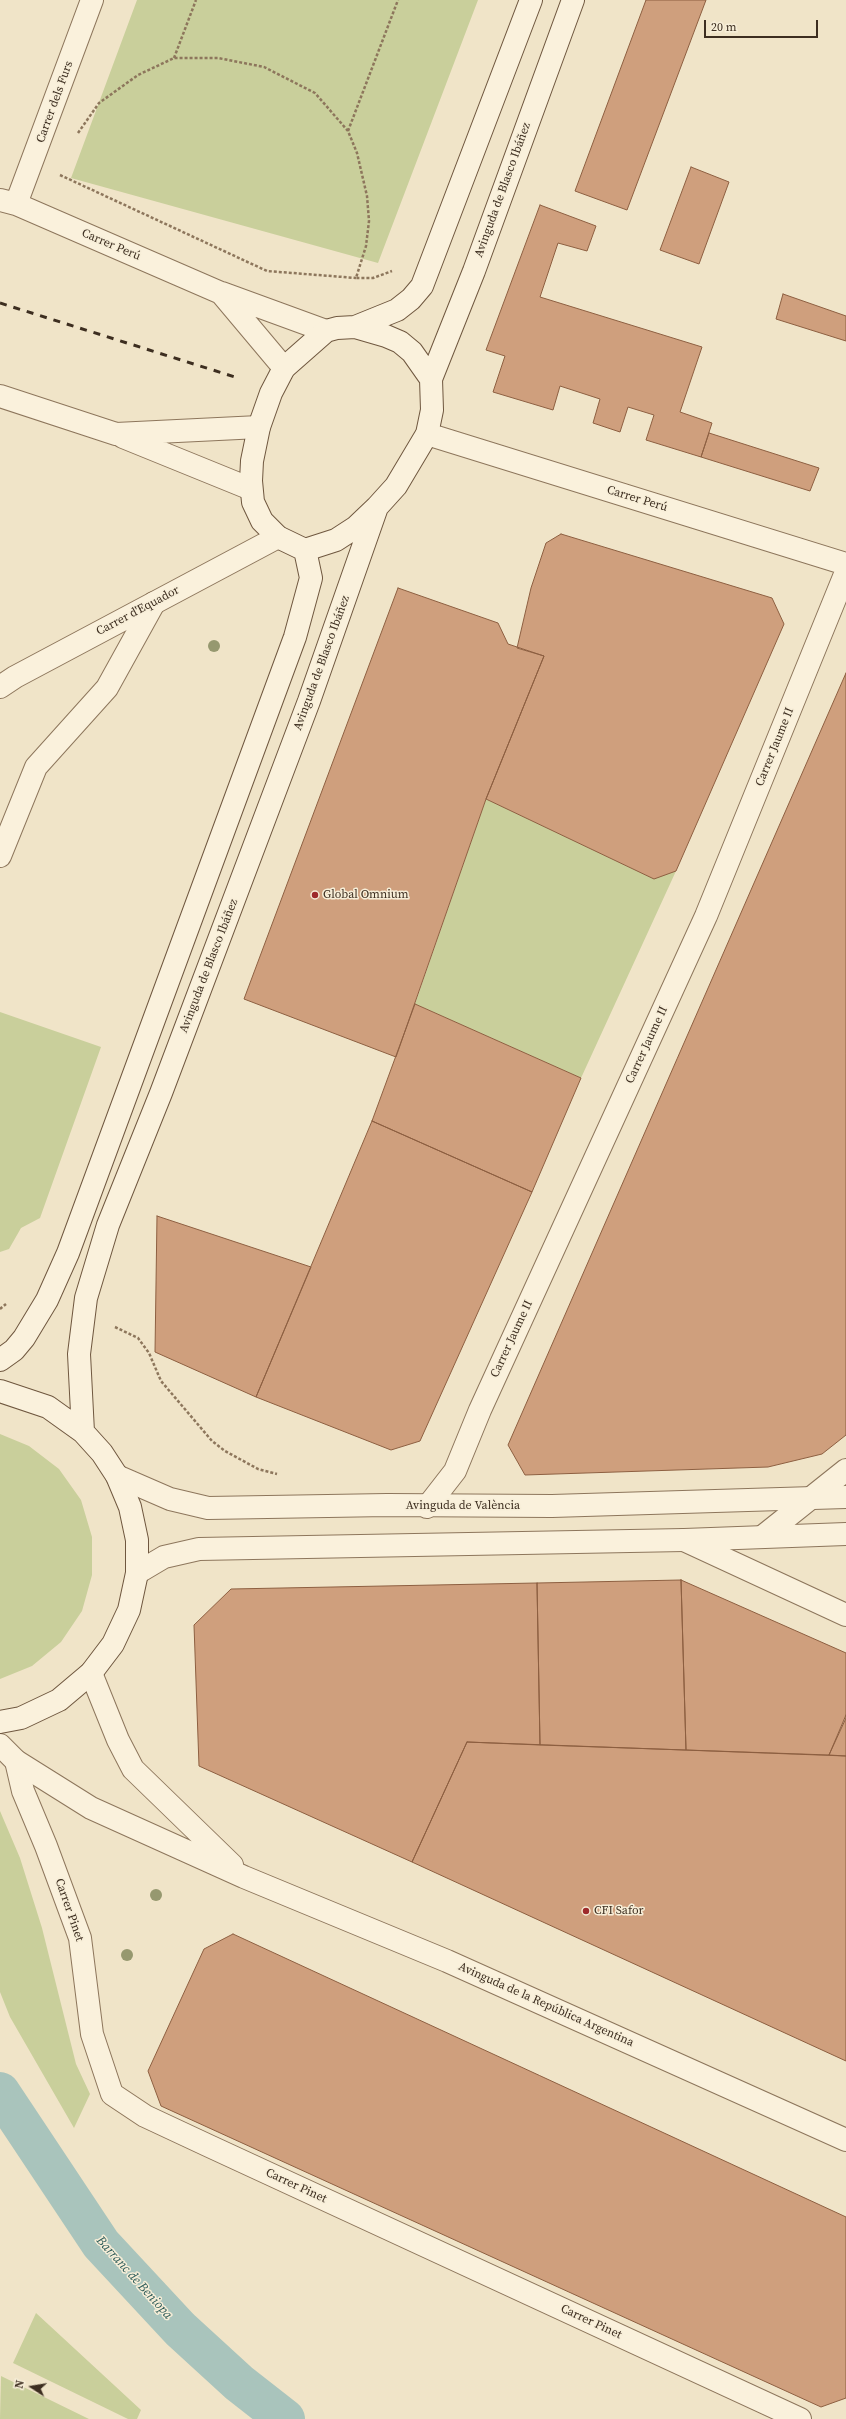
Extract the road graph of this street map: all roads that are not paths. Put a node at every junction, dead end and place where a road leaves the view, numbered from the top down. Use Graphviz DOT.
graph roads {
  1 [pos="92,0"];
  2 [pos="531,0"];
  3 [pos="573,0"];
  4 [pos="8,202"];
  5 [pos="221,293"];
  6 [pos="355,327"];
  7 [pos="326,331"];
  8 [pos="284,368"];
  9 [pos="430,380"];
  10 [pos="0,396"];
  11 [pos="260,427"];
  12 [pos="116,434"];
  13 [pos="427,434"];
  14 [pos="251,489"];
  15 [pos="377,507"];
  16 [pos="278,537"];
  17 [pos="305,550"];
  18 [pos="846,564"];
  19 [pos="846,572"];
  20 [pos="154,603"];
  21 [pos="0,687"];
  22 [pos="0,856"];
  23 [pos="0,1360"];
  24 [pos="0,1391"];
  25 [pos="83,1432"];
  26 [pos="846,1470"];
  27 [pos="117,1476"];
  28 [pos="815,1496"];
  29 [pos="846,1497"];
  30 [pos="427,1507"];
  31 [pos="846,1534"];
  32 [pos="762,1537"];
  33 [pos="684,1540"];
  34 [pos="137,1573"];
  35 [pos="846,1615"];
  36 [pos="91,1673"];
  37 [pos="0,1722"];
  38 [pos="0,1745"];
  39 [pos="16,1761"];
  40 [pos="244,1877"];
  41 [pos="846,2140"];
  42 [pos="800,2419"];
  1 -- 4 [label="street, Carrer dels Furs"];
  2 -- 6 [label="street"];
  3 -- 9 [label="street, Avinguda de Blasco Ibáñez"];
  4 -- 5 [label="street, Carrer Perú"];
  5 -- 7 [label="street, Carrer Perú"];
  5 -- 8 [label="street, Carrer Perú"];
  6 -- 7 [label="street"];
  6 -- 9 [label="street"];
  7 -- 8 [label="street"];
  8 -- 11 [label="street"];
  9 -- 13 [label="street"];
  10 -- 12 [label="street"];
  11 -- 12 [label="street"];
  11 -- 14 [label="street"];
  12 -- 14 [label="street"];
  13 -- 15 [label="street"];
  13 -- 18 [label="street, Carrer Perú"];
  14 -- 16 [label="street"];
  15 -- 17 [label="street"];
  15 -- 25 [label="street, Avinguda de Blasco Ibáñez"];
  16 -- 17 [label="street"];
  16 -- 20 [label="street, Carrer d'Equador"];
  17 -- 23 [label="street"];
  19 -- 30 [label="street, Carrer Jaume II"];
  20 -- 21 [label="street, Carrer d'Equador"];
  20 -- 22 [label="street"];
  24 -- 25 [label="street"];
  25 -- 27 [label="street"];
  26 -- 28 [label="street"];
  27 -- 30 [label="street, Avinguda de València"];
  27 -- 34 [label="street"];
  28 -- 29 [label="street, Avinguda de València"];
  28 -- 30 [label="street, Avinguda de València"];
  28 -- 32 [label="street"];
  31 -- 32 [label="street"];
  32 -- 33 [label="street"];
  33 -- 34 [label="street"];
  33 -- 35 [label="street"];
  34 -- 36 [label="street"];
  36 -- 37 [label="street"];
  36 -- 40 [label="street, Avinguda de la República Argentina"];
  38 -- 39 [label="street, Avinguda de la República Argentina"];
  39 -- 40 [label="street, Avinguda de la República Argentina"];
  39 -- 42 [label="street, Carrer Pinet"];
  40 -- 41 [label="street, Avinguda de la República Argentina"];
}
